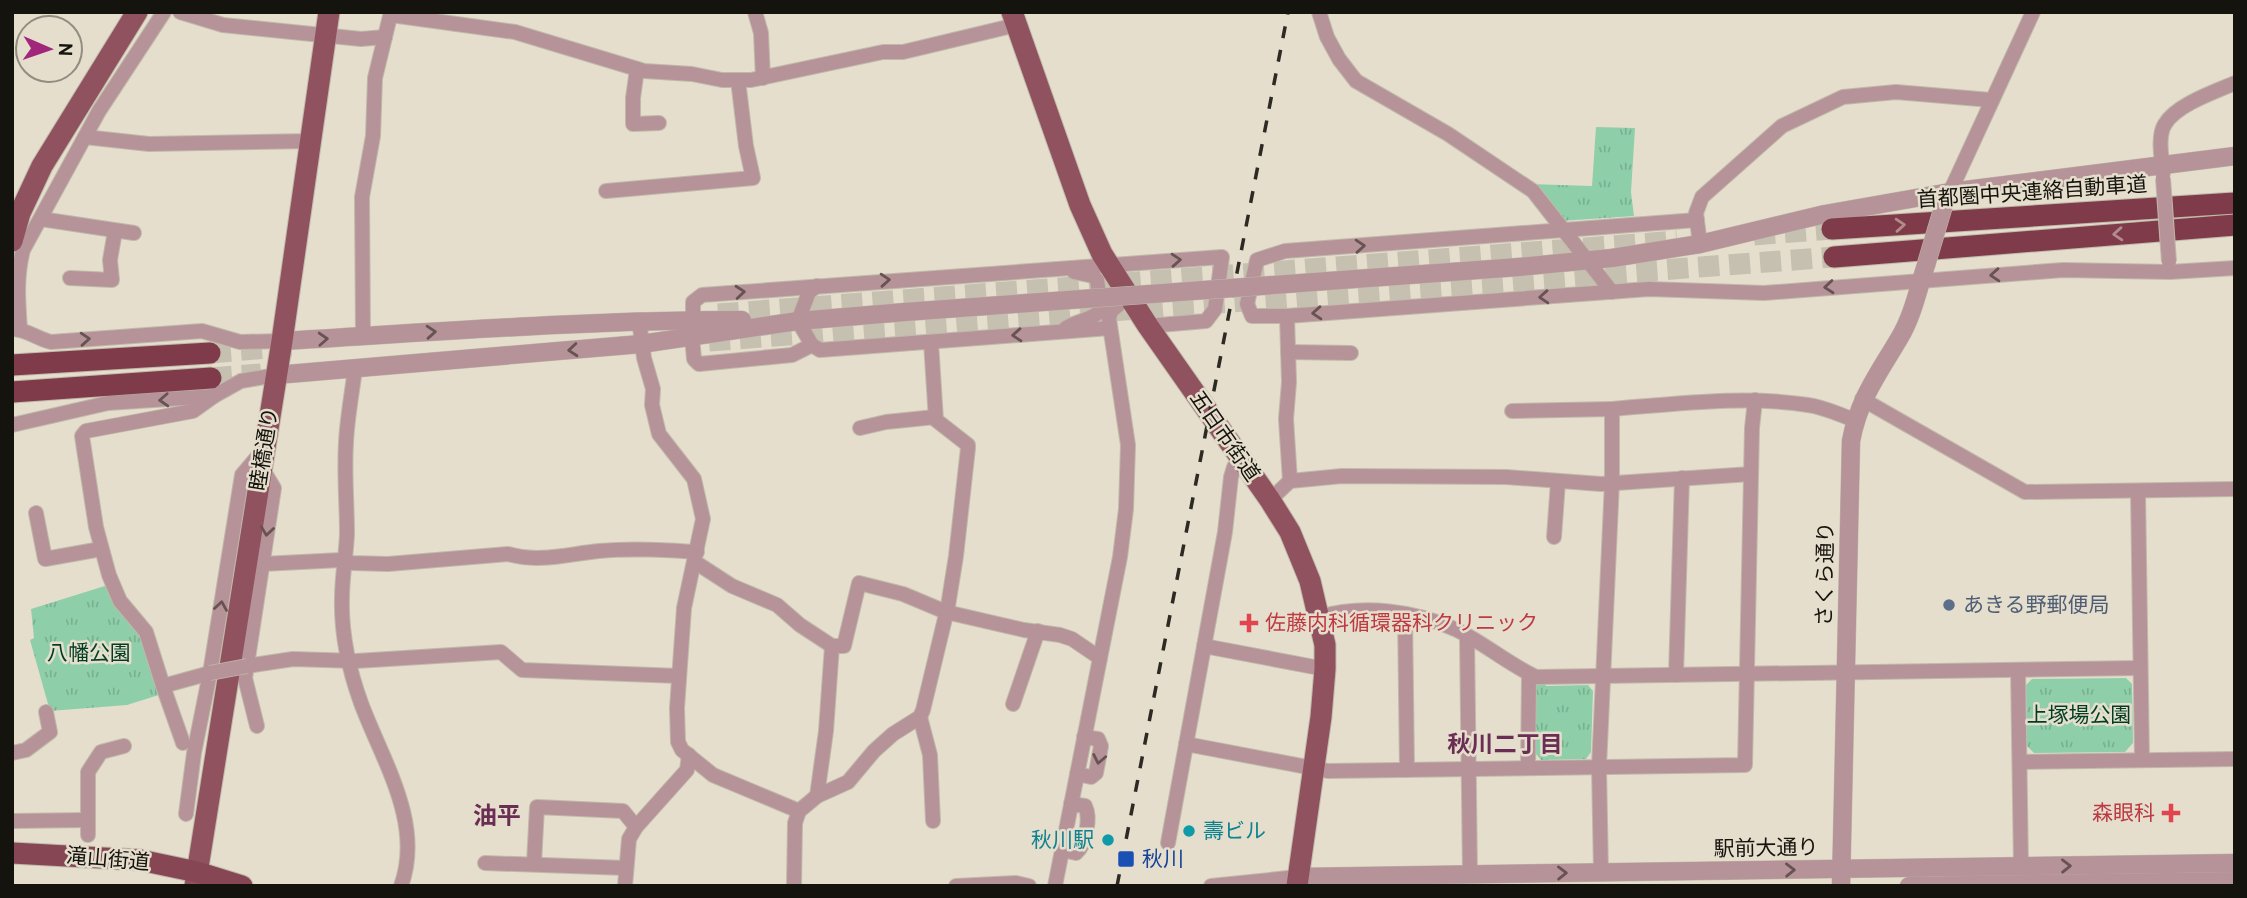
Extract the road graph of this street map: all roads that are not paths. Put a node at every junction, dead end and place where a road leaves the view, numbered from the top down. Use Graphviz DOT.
graph roads {
  1 [pos="137,12"];
  2 [pos="164,12"];
  3 [pos="180,12"];
  4 [pos="330,12"];
  5 [pos="755,12"];
  6 [pos="1319,12"];
  7 [pos="2033,12"];
  8 [pos="391,14"];
  9 [pos="1014,18"];
  10 [pos="326,36"];
  11 [pos="385,37"];
  12 [pos="638,69"];
  13 [pos="763,78"];
  14 [pos="738,80"];
  15 [pos="2235,83"];
  16 [pos="1991,100"];
  17 [pos="659,123"];
  18 [pos="85,137"];
  19 [pos="311,141"];
  20 [pos="2235,156"];
  21 [pos="2163,172"];
  22 [pos="606,191"];
  23 [pos="1948,196"];
  24 [pos="2235,196"];
  25 [pos="2235,202"];
  26 [pos="2146,209"];
  27 [pos="40,219"];
  28 [pos="1697,220"];
  29 [pos="2235,225"];
  30 [pos="1832,229"];
  31 [pos="115,231"];
  32 [pos="1563,231"];
  33 [pos="134,233"];
  34 [pos="12,241"];
  35 [pos="1700,244"];
  36 [pos="1834,257"];
  37 [pos="1587,261"];
  38 [pos="1108,265"];
  39 [pos="2169,267"];
  40 [pos="1056,268"];
  41 [pos="2235,268"];
  42 [pos="1924,272"];
  43 [pos="70,278"];
  44 [pos="817,286"];
  45 [pos="1612,292"];
  46 [pos="1129,296"];
  47 [pos="1287,316"];
  48 [pos="639,320"];
  49 [pos="798,321"];
  50 [pos="1148,326"];
  51 [pos="1110,328"];
  52 [pos="16,329"];
  53 [pos="692,329"];
  54 [pos="1063,332"];
  55 [pos="363,336"];
  56 [pos="282,341"];
  57 [pos="931,342"];
  58 [pos="641,344"];
  59 [pos="812,345"];
  60 [pos="1288,352"];
  61 [pos="1351,352"];
  62 [pos="210,353"];
  63 [pos="12,365"];
  64 [pos="355,369"];
  65 [pos="276,375"];
  66 [pos="213,387"];
  67 [pos="12,391"];
  68 [pos="1862,399"];
  69 [pos="1755,400"];
  70 [pos="1612,408"];
  71 [pos="1512,411"];
  72 [pos="935,417"];
  73 [pos="1855,420"];
  74 [pos="12,425"];
  75 [pos="860,428"];
  76 [pos="262,458"];
  77 [pos="1243,461"];
  78 [pos="1751,474"];
  79 [pos="1682,478"];
  80 [pos="1290,481"];
  81 [pos="1558,482"];
  82 [pos="1612,482"];
  83 [pos="2235,489"];
  84 [pos="2138,492"];
  85 [pos="1270,500"];
  86 [pos="36,513"];
  87 [pos="1554,537"];
  88 [pos="101,549"];
  89 [pos="696,557"];
  90 [pos="346,562"];
  91 [pos="262,564"];
  92 [pos="946,612"];
  93 [pos="1405,614"];
  94 [pos="1320,617"];
  95 [pos="1038,631"];
  96 [pos="1467,636"];
  97 [pos="832,646"];
  98 [pos="1204,646"];
  99 [pos="1100,658"];
  100 [pos="348,660"];
  101 [pos="247,666"];
  102 [pos="2140,668"];
  103 [pos="1325,669"];
  104 [pos="2018,670"];
  105 [pos="210,673"];
  106 [pos="1845,673"];
  107 [pos="1529,674"];
  108 [pos="1747,674"];
  109 [pos="1676,675"];
  110 [pos="679,676"];
  111 [pos="1602,676"];
  112 [pos="163,686"];
  113 [pos="1013,704"];
  114 [pos="46,712"];
  115 [pos="920,717"];
  116 [pos="257,726"];
  117 [pos="183,743"];
  118 [pos="123,744"];
  119 [pos="1186,744"];
  120 [pos="12,753"];
  121 [pos="689,755"];
  122 [pos="2235,759"];
  123 [pos="2141,760"];
  124 [pos="2020,762"];
  125 [pos="1599,767"];
  126 [pos="1313,768"];
  127 [pos="1528,768"];
  128 [pos="1469,769"];
  129 [pos="1407,770"];
  130 [pos="817,796"];
  131 [pos="799,811"];
  132 [pos="186,814"];
  133 [pos="88,820"];
  134 [pos="12,821"];
  135 [pos="933,821"];
  136 [pos="635,827"];
  137 [pos="88,835"];
  138 [pos="1168,843"];
  139 [pos="12,853"];
  140 [pos="485,863"];
  141 [pos="534,863"];
  142 [pos="2235,863"];
  143 [pos="626,868"];
  144 [pos="1601,873"];
  145 [pos="1470,875"];
  146 [pos="1841,877"];
  147 [pos="196,879"];
  148 [pos="2022,879"];
  149 [pos="1297,881"];
  150 [pos="2235,881"];
  151 [pos="242,886"];
  152 [pos="401,886"];
  153 [pos="625,886"];
  154 [pos="794,886"];
  155 [pos="956,886"];
  156 [pos="1029,886"];
  157 [pos="1055,886"];
  158 [pos="1211,886"];
  159 [pos="1909,886"];
  1 -- 34 [label="main road"];
  2 -- 18 [label="street"];
  3 -- 10 [label="street"];
  4 -- 10 [label="main road, 睦橋通り"];
  5 -- 13 [label="street"];
  6 -- 32 [label="street"];
  7 -- 16 [label="street"];
  8 -- 11 [label="street"];
  8 -- 12 [label="street"];
  9 -- 13 [label="street"];
  9 -- 38 [label="main road, 五日市街道"];
  10 -- 11 [label="street"];
  10 -- 19 [label="main road, 睦橋通り"];
  11 -- 55 [label="street"];
  12 -- 14 [label="street"];
  12 -- 17 [label="street"];
  13 -- 14 [label="street"];
  14 -- 22 [label="street"];
  15 -- 21 [label="street"];
  16 -- 23 [label="street"];
  16 -- 28 [label="street"];
  18 -- 19 [label="street"];
  18 -- 27 [label="street"];
  19 -- 56 [label="main road, 睦橋通り"];
  20 -- 21 [label="street"];
  21 -- 23 [label="street"];
  21 -- 39 [label="street, bridge"];
  23 -- 35 [label="street"];
  23 -- 42 [label="street, さくら通り, bridge"];
  24 -- 26 [label="highway"];
  25 -- 26 [label="highway, 首都圏中央連絡自動車道"];
  30 -- 26 [label="highway, 首都圏中央連絡自動車道, one-way"];
  27 -- 31 [label="street"];
  27 -- 52 [label="street"];
  28 -- 32 [label="street"];
  28 -- 35 [label="street"];
  29 -- 36 [label="highway, one-way"];
  31 -- 33 [label="street"];
  31 -- 43 [label="street"];
  32 -- 37 [label="street"];
  47 -- 32 [label="street, one-way"];
  35 -- 37 [label="street"];
  37 -- 45 [label="street"];
  37 -- 49 [label="street, bridge"];
  38 -- 40 [label="street"];
  38 -- 46 [label="main road, 五日市街道"];
  38 -- 50 [label="street, one-way"];
  39 -- 41 [label="street"];
  39 -- 42 [label="street, one-way"];
  44 -- 40 [label="street, one-way"];
  40 -- 54 [label="street"];
  42 -- 45 [label="street, one-way"];
  42 -- 68 [label="street, さくら通り"];
  44 -- 49 [label="street"];
  53 -- 44 [label="street, one-way"];
  45 -- 47 [label="street, one-way"];
  46 -- 50 [label="main road, 五日市街道"];
  46 -- 51 [label="street"];
  47 -- 60 [label="street"];
  48 -- 53 [label="street"];
  55 -- 48 [label="street, one-way"];
  48 -- 58 [label="street"];
  49 -- 53 [label="street"];
  49 -- 59 [label="street"];
  50 -- 77 [label="main road, 五日市街道"];
  51 -- 54 [label="street"];
  51 -- 99 [label="street"];
  52 -- 56 [label="street, one-way"];
  53 -- 58 [label="street"];
  53 -- 59 [label="street"];
  54 -- 57 [label="street, one-way"];
  56 -- 55 [label="street, one-way"];
  56 -- 65 [label="main road, 睦橋通り"];
  57 -- 59 [label="street"];
  57 -- 72 [label="street"];
  58 -- 64 [label="street, one-way"];
  58 -- 89 [label="street"];
  60 -- 61 [label="street"];
  60 -- 80 [label="street"];
  62 -- 63 [label="highway"];
  64 -- 65 [label="street"];
  64 -- 90 [label="street"];
  65 -- 66 [label="street"];
  65 -- 76 [label="main road, 睦橋通り"];
  66 -- 67 [label="highway"];
  66 -- 74 [label="street, one-way"];
  66 -- 88 [label="street"];
  68 -- 73 [label="street, さくら通り"];
  68 -- 84 [label="street"];
  69 -- 70 [label="street"];
  69 -- 73 [label="street"];
  69 -- 78 [label="street"];
  70 -- 71 [label="street"];
  70 -- 82 [label="street"];
  72 -- 75 [label="street"];
  72 -- 92 [label="street"];
  73 -- 106 [label="street, さくら通り"];
  76 -- 91 [label="street, one-way"];
  105 -- 76 [label="street, one-way"];
  76 -- 147 [label="main road, 睦橋通り"];
  77 -- 85 [label="main road, 五日市街道"];
  77 -- 98 [label="street"];
  78 -- 79 [label="street"];
  78 -- 108 [label="street"];
  79 -- 82 [label="street"];
  79 -- 109 [label="street"];
  80 -- 81 [label="street"];
  80 -- 85 [label="street"];
  81 -- 82 [label="street"];
  81 -- 87 [label="street"];
  82 -- 111 [label="street"];
  83 -- 84 [label="street"];
  84 -- 102 [label="street"];
  85 -- 94 [label="main road, 五日市街道"];
  86 -- 88 [label="street"];
  88 -- 112 [label="street"];
  89 -- 90 [label="street"];
  89 -- 97 [label="street"];
  89 -- 110 [label="street"];
  90 -- 91 [label="street"];
  90 -- 100 [label="street"];
  91 -- 101 [label="street"];
  92 -- 95 [label="street"];
  92 -- 97 [label="street"];
  92 -- 115 [label="street"];
  93 -- 94 [label="street"];
  93 -- 96 [label="street"];
  93 -- 129 [label="street"];
  94 -- 103 [label="main road, 五日市街道"];
  95 -- 99 [label="street"];
  95 -- 113 [label="street"];
  96 -- 107 [label="street"];
  96 -- 128 [label="street"];
  97 -- 130 [label="street"];
  98 -- 103 [label="street"];
  98 -- 119 [label="street"];
  99 -- 157 [label="street"];
  100 -- 101 [label="street"];
  100 -- 110 [label="street"];
  100 -- 152 [label="street"];
  101 -- 105 [label="street, bridge"];
  101 -- 116 [label="street"];
  102 -- 104 [label="street"];
  102 -- 123 [label="street"];
  103 -- 126 [label="main road, 五日市街道"];
  104 -- 106 [label="street"];
  104 -- 124 [label="street"];
  105 -- 112 [label="street"];
  105 -- 132 [label="street"];
  106 -- 108 [label="street"];
  106 -- 146 [label="street, さくら通り"];
  107 -- 111 [label="street"];
  107 -- 127 [label="street"];
  108 -- 109 [label="street"];
  108 -- 125 [label="street"];
  109 -- 111 [label="street"];
  110 -- 121 [label="street"];
  111 -- 125 [label="street"];
  112 -- 117 [label="street"];
  114 -- 120 [label="street"];
  115 -- 130 [label="street"];
  115 -- 135 [label="street"];
  118 -- 133 [label="street"];
  119 -- 126 [label="street"];
  119 -- 138 [label="street"];
  121 -- 131 [label="street"];
  121 -- 136 [label="street"];
  122 -- 123 [label="street"];
  123 -- 124 [label="street"];
  124 -- 148 [label="street"];
  125 -- 127 [label="street"];
  125 -- 144 [label="street"];
  126 -- 129 [label="street"];
  126 -- 149 [label="main road, 五日市街道"];
  127 -- 128 [label="street"];
  128 -- 129 [label="street"];
  128 -- 145 [label="street"];
  130 -- 131 [label="street"];
  131 -- 154 [label="street"];
  133 -- 134 [label="street"];
  133 -- 137 [label="street"];
  136 -- 141 [label="street"];
  136 -- 143 [label="street"];
  139 -- 147 [label="highway, 滝山街道"];
  140 -- 141 [label="street"];
  141 -- 143 [label="street"];
  148 -- 142 [label="street, 駅前大通り, one-way"];
  143 -- 153 [label="street"];
  145 -- 144 [label="street, 駅前大通り, one-way"];
  144 -- 146 [label="street, 駅前大通り, one-way"];
  145 -- 149 [label="street, 駅前大通り"];
  146 -- 148 [label="street, 駅前大通り"];
  147 -- 151 [label="highway, 滝山街道"];
  148 -- 150 [label="street, 駅前大通り"];
  148 -- 159 [label="street, 駅前大通り"];
  149 -- 158 [label="street"];
  155 -- 156 [label="street"];
}
